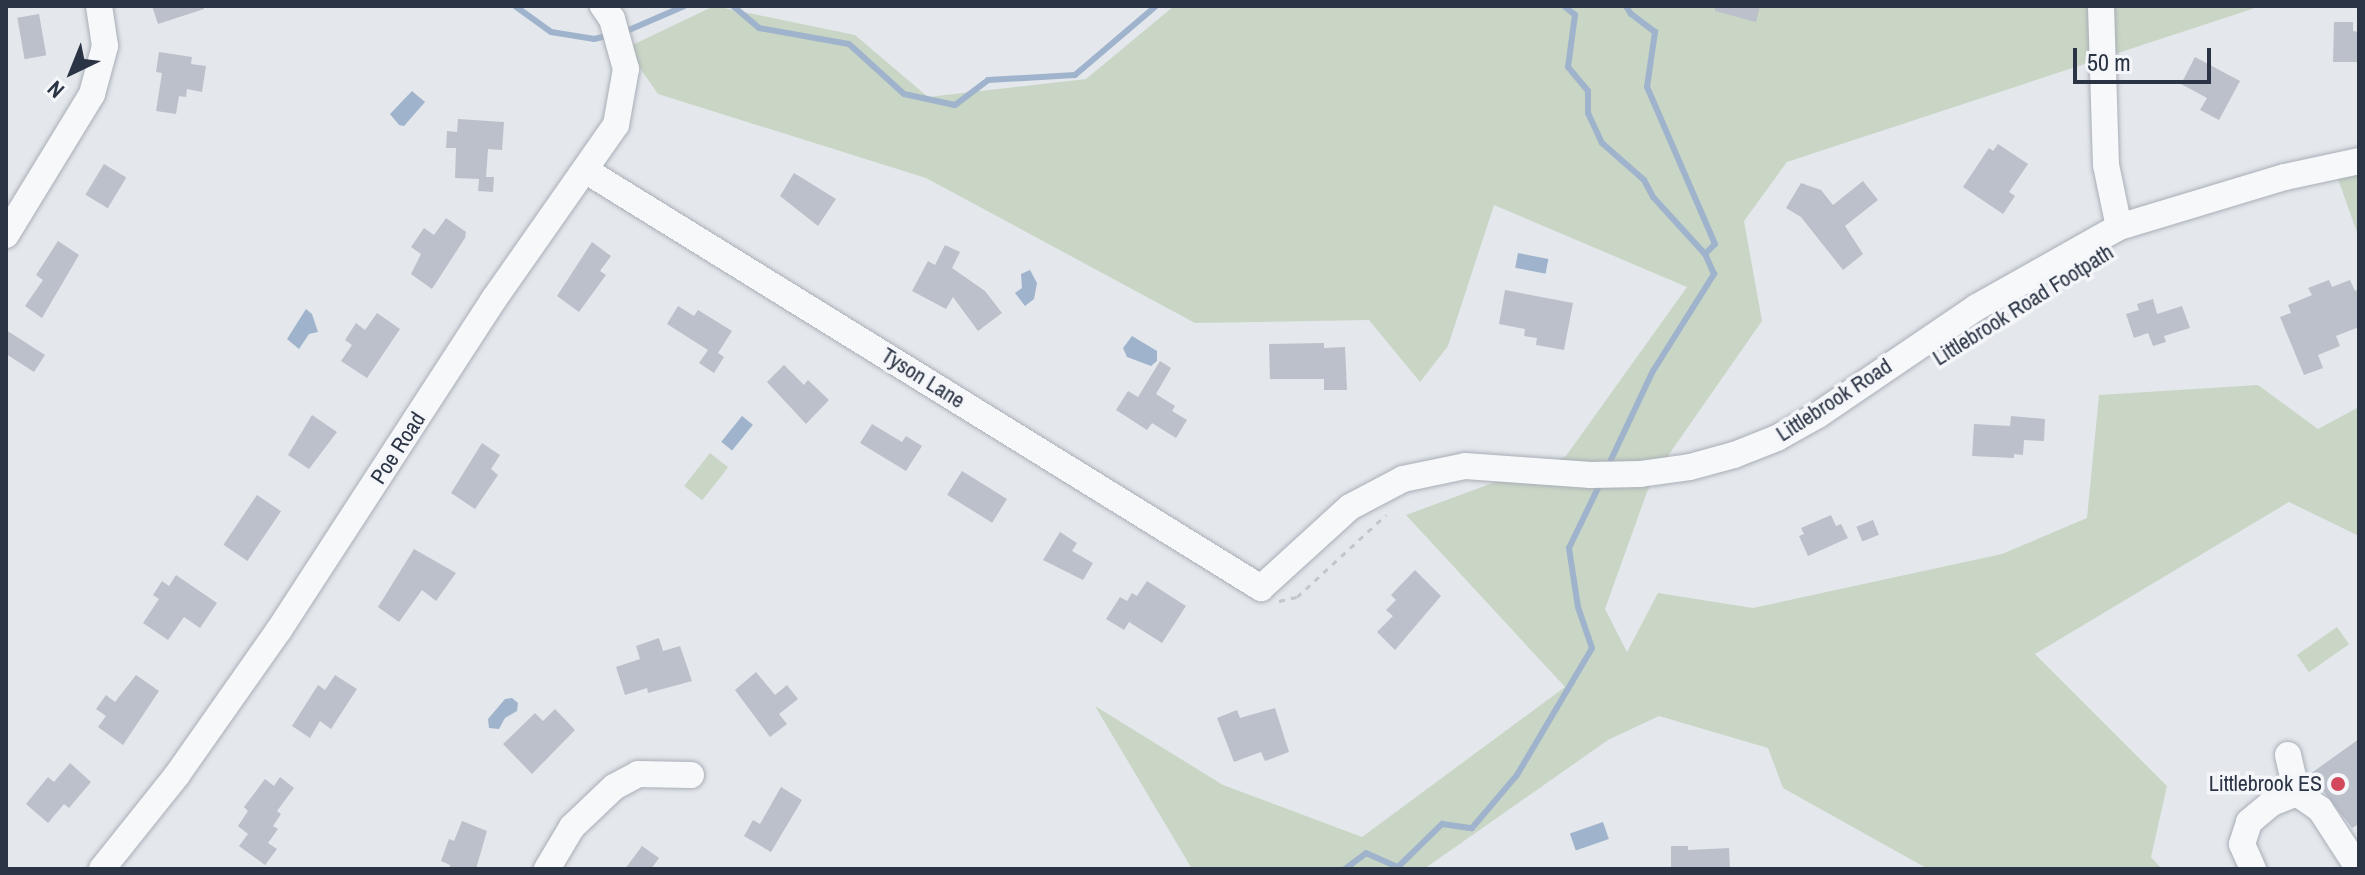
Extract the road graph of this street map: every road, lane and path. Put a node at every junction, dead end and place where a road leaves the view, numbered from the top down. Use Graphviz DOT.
graph roads {
  1 [pos="99,6"];
  2 [pos="2101,6"];
  3 [pos="608,13"];
  4 [pos="2359,161"];
  5 [pos="585,170"];
  6 [pos="2119,227"];
  7 [pos="6,235"];
  8 [pos="1387,513"];
  9 [pos="1266,594"];
  10 [pos="2288,755"];
  11 [pos="691,775"];
  12 [pos="2297,793"];
  13 [pos="102,869"];
  14 [pos="547,869"];
  15 [pos="2253,869"];
  16 [pos="2359,869"];
  1 -- 7 [label="street"];
  2 -- 6 [label="street"];
  3 -- 5 [label="street, Poe Road"];
  4 -- 6 [label="street, Littlebrook Road"];
  5 -- 9 [label="street, Tyson Lane"];
  5 -- 13 [label="street, Poe Road"];
  6 -- 9 [label="street, Littlebrook Road"];
  8 -- 9 [label="path"];
  10 -- 12 [label="street"];
  11 -- 14 [label="street"];
  12 -- 15 [label="street"];
  12 -- 16 [label="street"];
}
